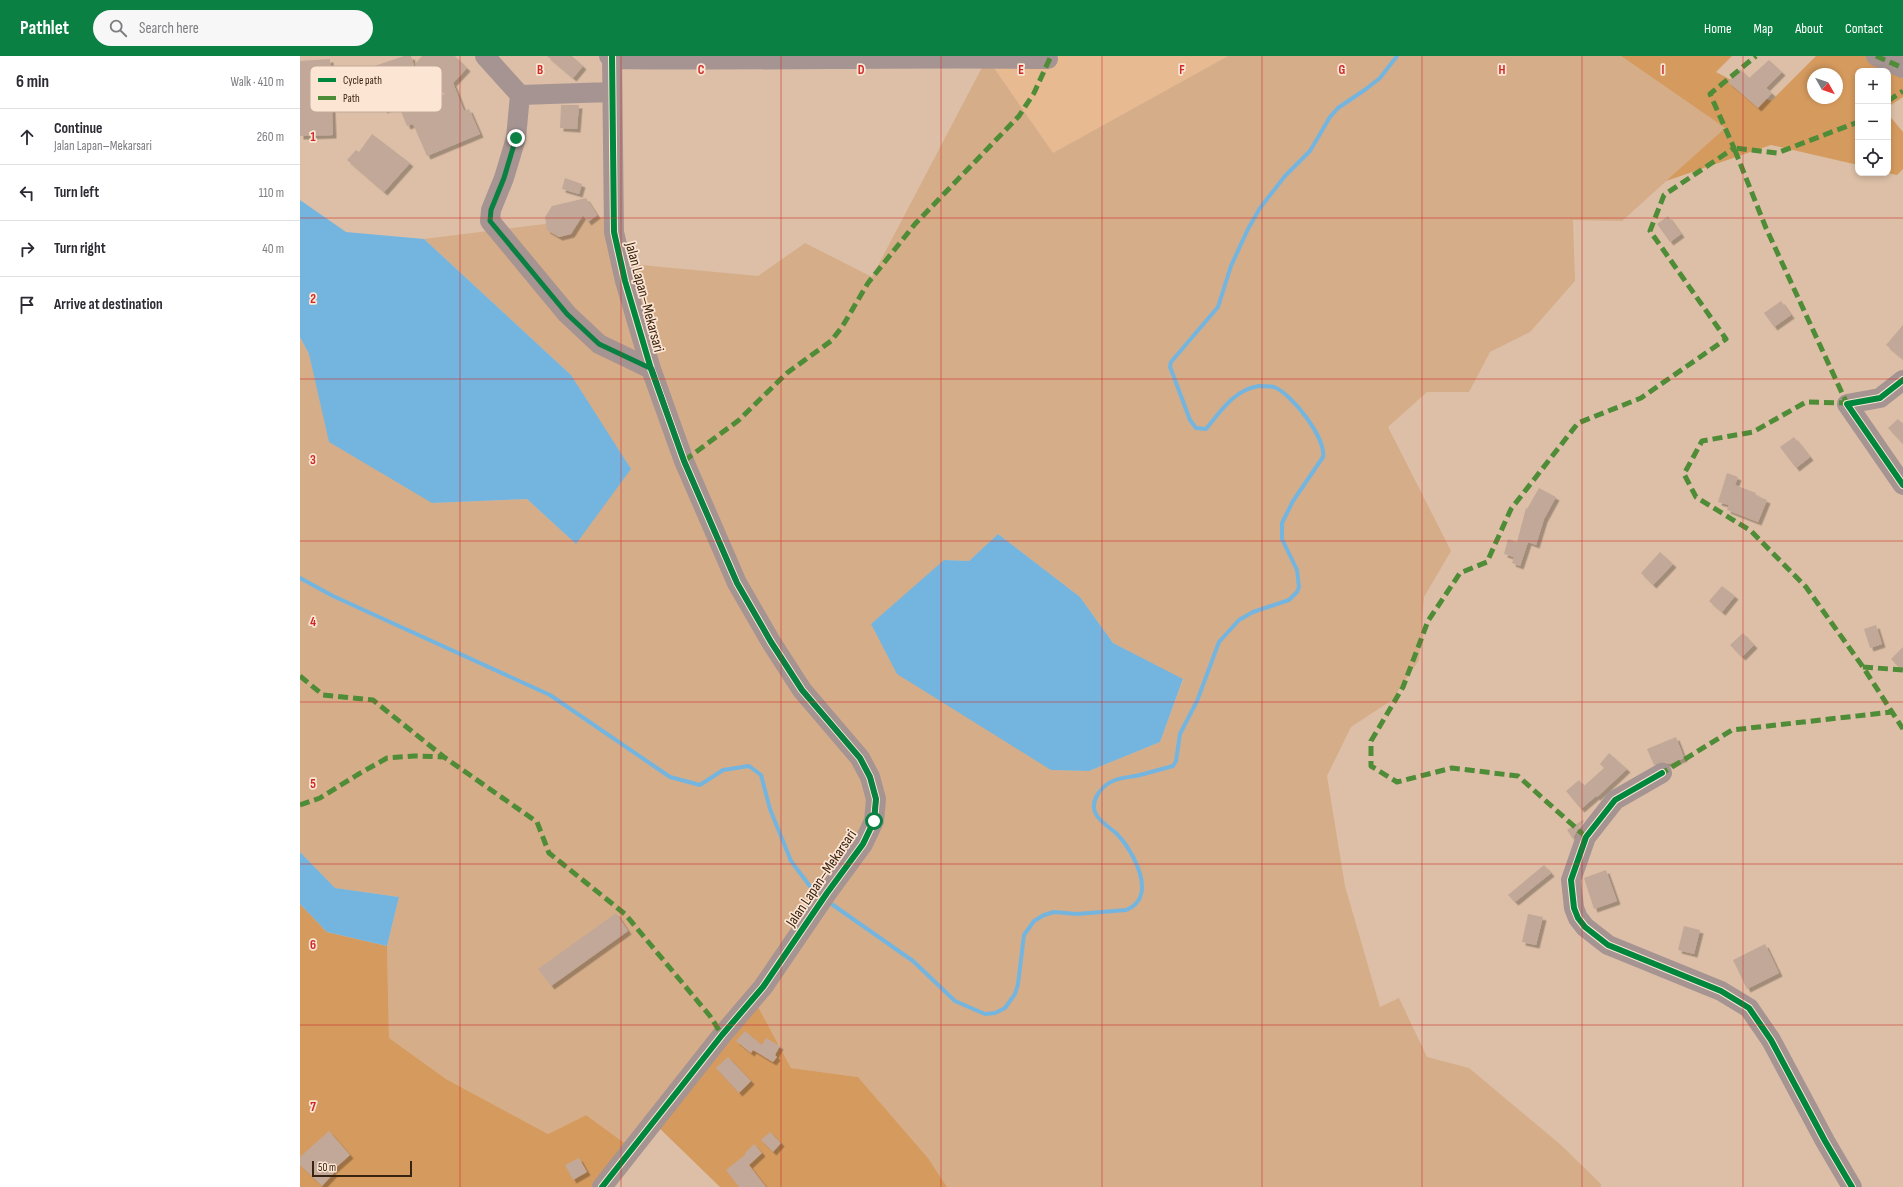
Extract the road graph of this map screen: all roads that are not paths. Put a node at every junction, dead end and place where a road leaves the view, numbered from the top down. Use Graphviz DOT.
graph roads {
  1 [pos="485,56"];
  2 [pos="1876,56"];
  3 [pos="611,57"];
  4 [pos="1048,59"];
  5 [pos="1903,68"];
  6 [pos="611,92"];
  7 [pos="520,95"];
  8 [pos="652,369"];
  9 [pos="1903,380"];
  10 [pos="1903,485"];
  11 [pos="1662,773"];
  12 [pos="602,1187"];
  13 [pos="1852,1187"];
  1 -- 7 [label="street"];
  2 -- 5 [label="street"];
  3 -- 4 [label="street"];
  3 -- 6 [label="street, Jalan Lapan–Mekarsari"];
  6 -- 7 [label="street"];
  6 -- 8 [label="street, Jalan Lapan–Mekarsari"];
  7 -- 8 [label="street"];
  8 -- 12 [label="street, Jalan Lapan–Mekarsari"];
  9 -- 10 [label="street"];
  11 -- 13 [label="street"];
}
